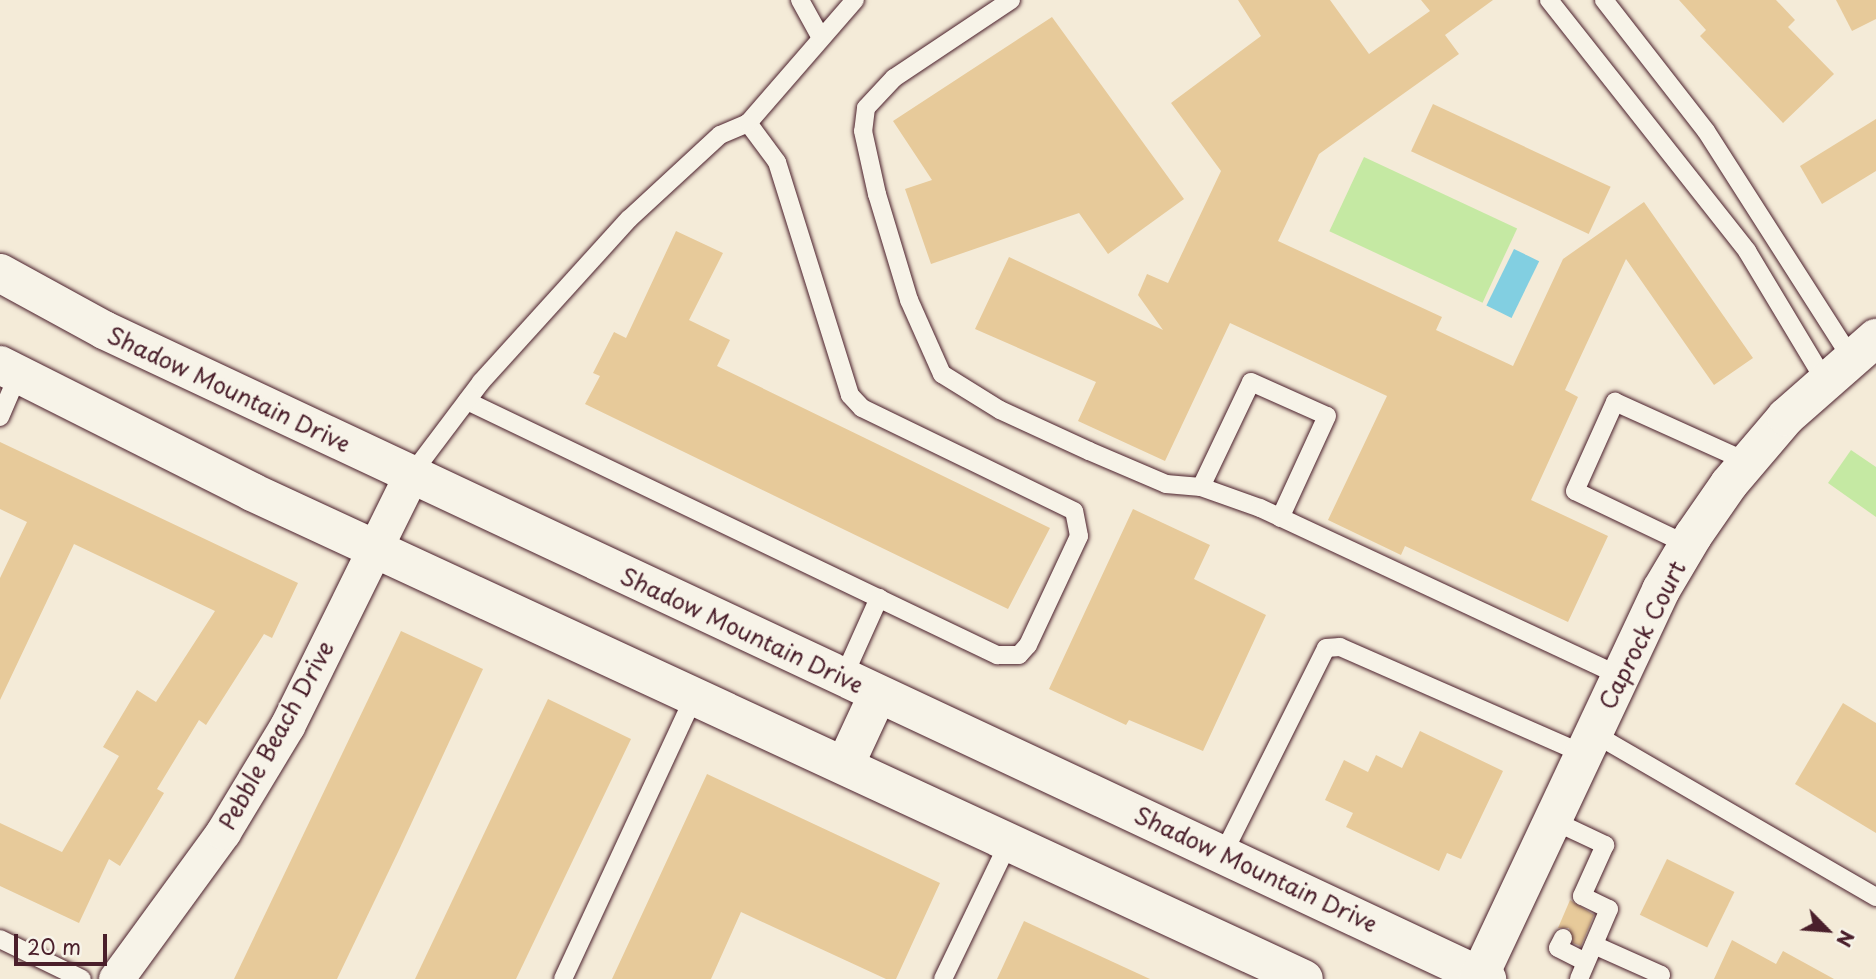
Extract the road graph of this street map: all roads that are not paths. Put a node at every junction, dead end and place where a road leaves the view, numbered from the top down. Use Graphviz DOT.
graph roads {
  1 [pos="800,0"];
  2 [pos="855,0"];
  3 [pos="1011,0"];
  4 [pos="1549,0"];
  5 [pos="1604,0"];
  6 [pos="821,38"];
  7 [pos="748,123"];
  8 [pos="0,273"];
  9 [pos="1851,359"];
  10 [pos="9,370"];
  11 [pos="467,401"];
  12 [pos="0,417"];
  13 [pos="1748,462"];
  14 [pos="411,475"];
  15 [pos="1201,487"];
  16 [pos="1280,518"];
  17 [pos="1688,544"];
  18 [pos="376,548"];
  19 [pos="879,598"];
  20 [pos="1620,676"];
  21 [pos="843,678"];
  22 [pos="878,694"];
  23 [pos="695,695"];
  24 [pos="1589,743"];
  25 [pos="845,765"];
  26 [pos="1552,820"];
  27 [pos="1009,842"];
  28 [pos="1223,854"];
  29 [pos="1876,897"];
  30 [pos="1563,938"];
  31 [pos="0,939"];
  32 [pos="1590,953"];
  33 [pos="1481,978"];
  34 [pos="82,979"];
  35 [pos="116,979"];
  36 [pos="563,979"];
  37 [pos="943,979"];
  38 [pos="1304,979"];
  39 [pos="1579,979"];
  40 [pos="1659,979"];
  1 -- 6 [label="lane"];
  2 -- 6 [label="lane"];
  3 -- 15 [label="lane"];
  4 -- 9 [label="lane"];
  5 -- 9 [label="lane"];
  6 -- 7 [label="lane"];
  7 -- 11 [label="lane"];
  7 -- 19 [label="lane"];
  8 -- 14 [label="main road, Shadow Mountain Drive"];
  9 -- 13 [label="main road, Caprock Court"];
  10 -- 12 [label="lane"];
  10 -- 18 [label="main road"];
  11 -- 14 [label="lane"];
  11 -- 19 [label="lane"];
  13 -- 17 [label="main road, Caprock Court"];
  13 -- 17 [label="lane"];
  14 -- 18 [label="street, Pebble Beach Drive"];
  14 -- 21 [label="main road, Shadow Mountain Drive"];
  15 -- 16 [label="lane"];
  15 -- 16 [label="lane"];
  16 -- 20 [label="lane"];
  17 -- 20 [label="main road, Caprock Court"];
  18 -- 23 [label="main road"];
  18 -- 35 [label="street, Pebble Beach Drive"];
  19 -- 21 [label="lane"];
  20 -- 24 [label="main road, Caprock Court"];
  21 -- 22 [label="main road, Shadow Mountain Drive"];
  22 -- 25 [label="main road"];
  22 -- 28 [label="main road, Shadow Mountain Drive"];
  23 -- 25 [label="main road"];
  23 -- 36 [label="lane"];
  24 -- 26 [label="main road, Caprock Court"];
  24 -- 28 [label="lane"];
  24 -- 29 [label="lane"];
  25 -- 27 [label="main road"];
  26 -- 32 [label="lane"];
  26 -- 33 [label="main road, Caprock Court"];
  27 -- 37 [label="lane"];
  27 -- 38 [label="main road"];
  28 -- 33 [label="main road, Shadow Mountain Drive"];
  30 -- 32 [label="lane"];
  31 -- 34 [label="lane"];
  32 -- 39 [label="lane"];
  32 -- 40 [label="lane"];
}
